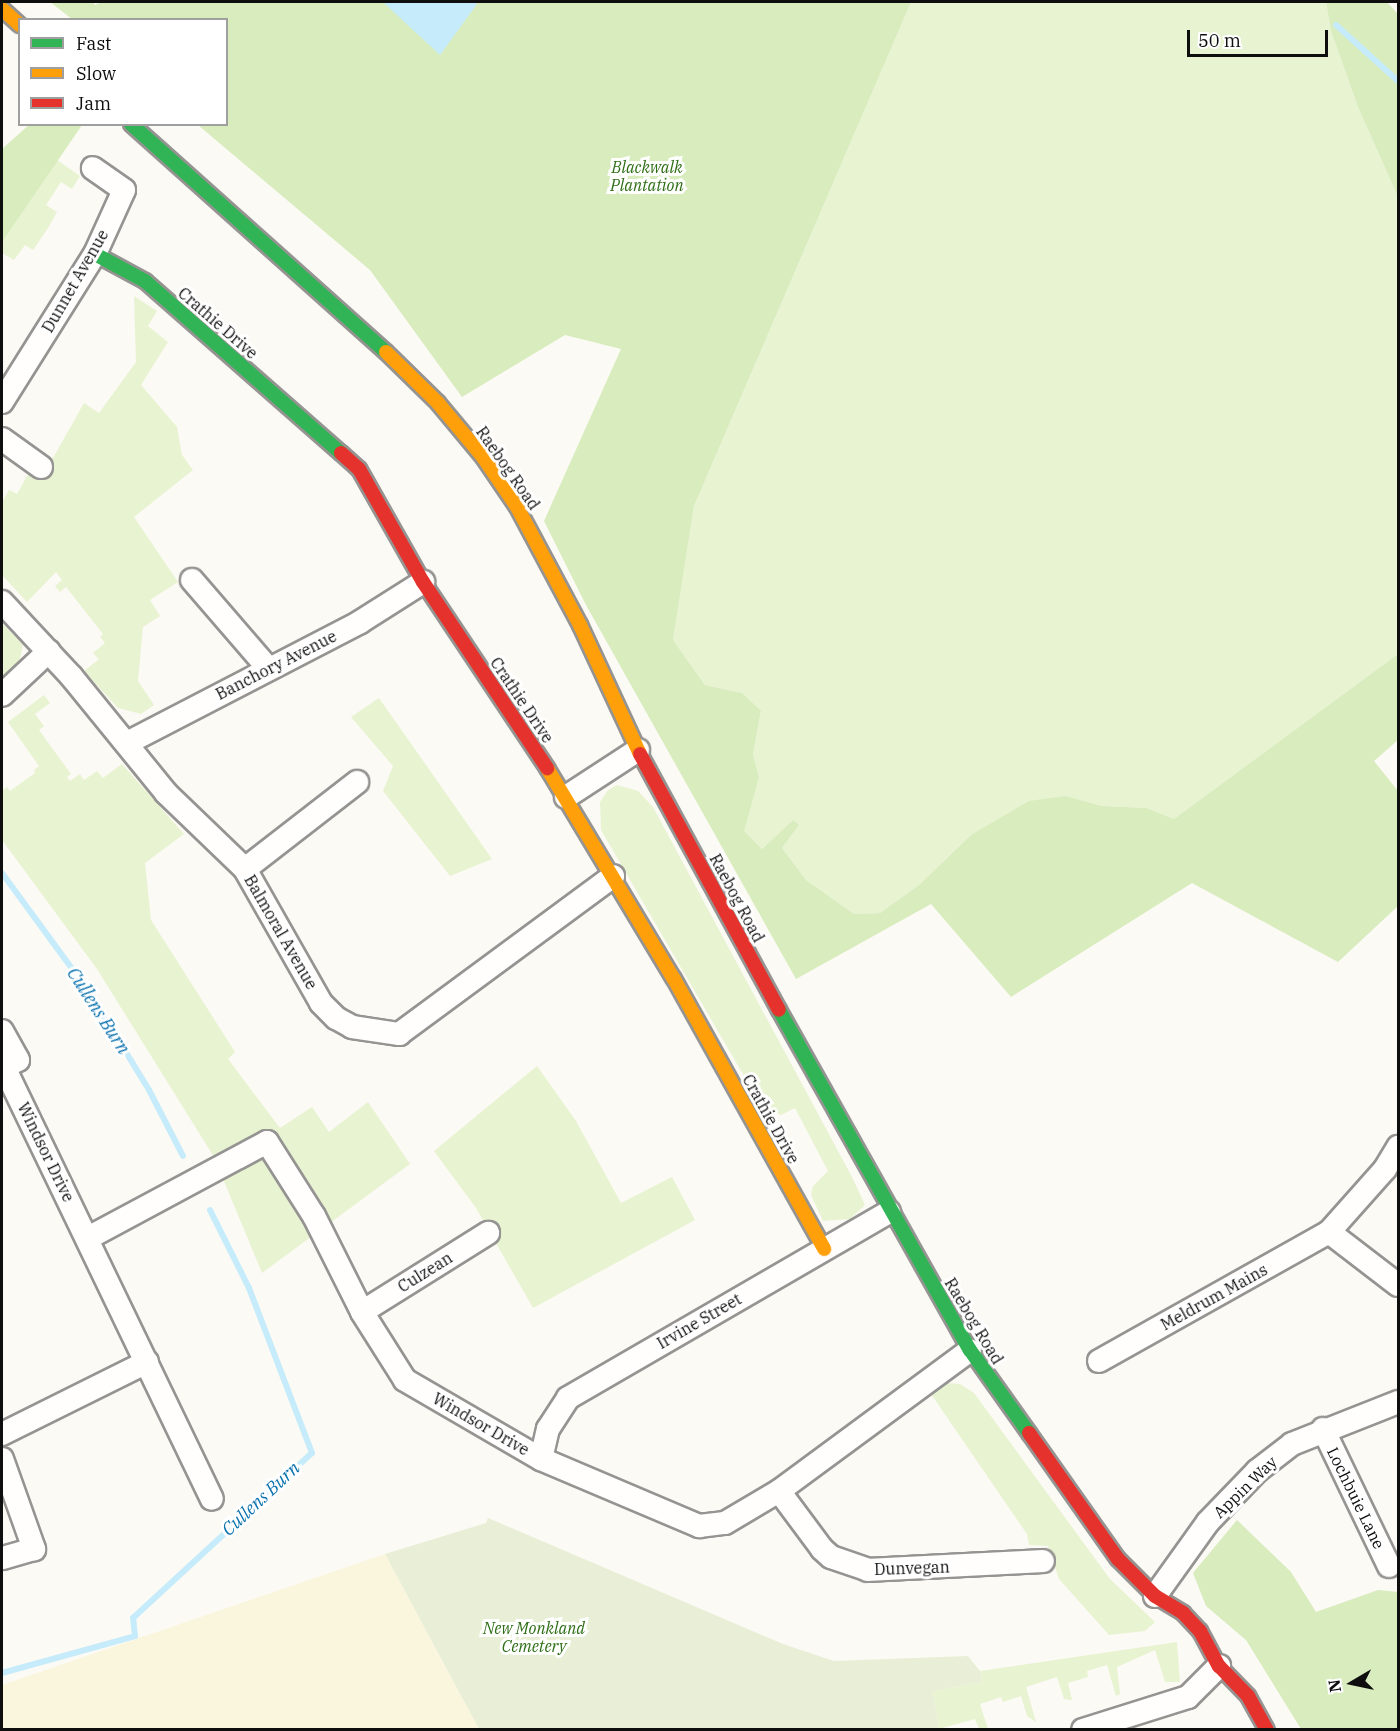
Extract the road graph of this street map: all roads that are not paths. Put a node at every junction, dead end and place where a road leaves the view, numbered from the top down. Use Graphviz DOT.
graph roads {
  1 [pos="2,9"];
  2 [pos="18,23"];
  3 [pos="133,126"];
  4 [pos="93,168"];
  5 [pos="94,254"];
  6 [pos="2,402"];
  7 [pos="2,439"];
  8 [pos="41,467"];
  9 [pos="192,580"];
  10 [pos="423,582"];
  11 [pos="2,602"];
  12 [pos="49,651"];
  13 [pos="268,668"];
  14 [pos="2,695"];
  15 [pos="127,743"];
  16 [pos="638,750"];
  17 [pos="357,782"];
  18 [pos="566,796"];
  19 [pos="245,869"];
  20 [pos="613,876"];
  21 [pos="2,1031"];
  22 [pos="3,1067"];
  23 [pos="1398,1147"];
  24 [pos="890,1212"];
  25 [pos="1329,1232"];
  26 [pos="488,1233"];
  27 [pos="88,1238"];
  28 [pos="824,1249"];
  29 [pos="1398,1285"];
  30 [pos="362,1312"];
  31 [pos="970,1350"];
  32 [pos="1099,1361"];
  33 [pos="147,1362"];
  34 [pos="1398,1402"];
  35 [pos="1323,1430"];
  36 [pos="2,1434"];
  37 [pos="2,1459"];
  38 [pos="541,1459"];
  39 [pos="778,1491"];
  40 [pos="212,1499"];
  41 [pos="2,1558"];
  42 [pos="1043,1561"];
  43 [pos="1389,1566"];
  44 [pos="1155,1596"];
  45 [pos="1220,1666"];
  46 [pos="1083,1730"];
  47 [pos="1267,1730"];
  1 -- 2 [label="main road"];
  3 -- 16 [label="main road, Raebog Road"];
  4 -- 5 [label="street, Dunnet Avenue"];
  5 -- 6 [label="street, Dunnet Avenue"];
  5 -- 10 [label="main road, Crathie Drive"];
  7 -- 8 [label="street"];
  9 -- 13 [label="street"];
  10 -- 13 [label="street, Banchory Avenue"];
  10 -- 18 [label="main road, Crathie Drive"];
  11 -- 12 [label="street, Balmoral Avenue"];
  12 -- 14 [label="street"];
  12 -- 15 [label="street, Balmoral Avenue"];
  13 -- 15 [label="street, Banchory Avenue"];
  15 -- 19 [label="street, Balmoral Avenue"];
  16 -- 18 [label="street"];
  16 -- 24 [label="main road, Raebog Road"];
  17 -- 19 [label="street"];
  18 -- 20 [label="main road, Crathie Drive"];
  19 -- 20 [label="street, Balmoral Avenue"];
  20 -- 28 [label="main road, Crathie Drive"];
  21 -- 22 [label="street"];
  22 -- 27 [label="street, Windsor Drive"];
  23 -- 25 [label="street, Meldrum Mains"];
  24 -- 28 [label="street, Irvine Street"];
  24 -- 31 [label="main road, Raebog Road"];
  25 -- 29 [label="street"];
  25 -- 32 [label="street, Meldrum Mains"];
  26 -- 30 [label="street, Culzean"];
  27 -- 30 [label="street, Windsor Drive"];
  27 -- 33 [label="street, Windsor Drive"];
  28 -- 38 [label="street, Irvine Street"];
  30 -- 38 [label="street, Windsor Drive"];
  31 -- 39 [label="street, Windsor Drive"];
  31 -- 44 [label="main road, Raebog Road"];
  33 -- 36 [label="street"];
  33 -- 40 [label="street, Windsor Drive"];
  34 -- 35 [label="street, Appin Way"];
  35 -- 43 [label="street, Lochbuie Lane"];
  35 -- 44 [label="street, Appin Way"];
  37 -- 41 [label="street"];
  38 -- 39 [label="street, Windsor Drive"];
  39 -- 42 [label="street, Dunvegan"];
  44 -- 45 [label="main road, Raebog Road"];
  45 -- 46 [label="street"];
  45 -- 47 [label="main road, Raebog Road"];
}
